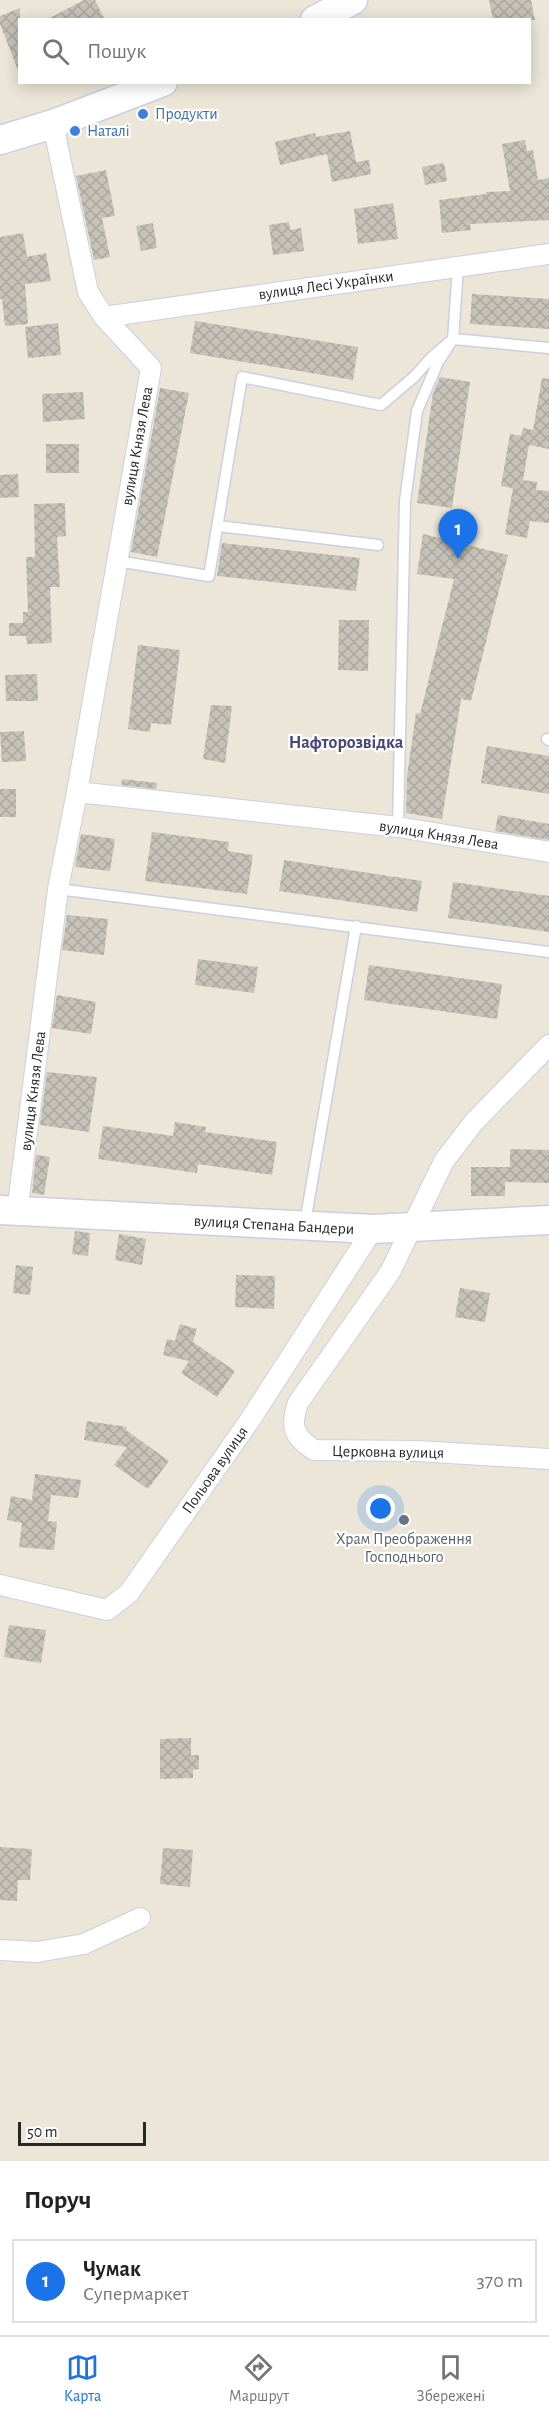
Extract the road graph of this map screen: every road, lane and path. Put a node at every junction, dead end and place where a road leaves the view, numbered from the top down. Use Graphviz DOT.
graph roads {
  1 [pos="353,0"];
  2 [pos="319,18"];
  3 [pos="158,84"];
  4 [pos="53,124"];
  5 [pos="0,140"];
  6 [pos="549,254"];
  7 [pos="458,267"];
  8 [pos="104,316"];
  9 [pos="453,339"];
  10 [pos="549,348"];
  11 [pos="218,526"];
  12 [pos="378,545"];
  13 [pos="117,561"];
  14 [pos="77,792"];
  15 [pos="398,827"];
  16 [pos="549,852"];
  17 [pos="58,889"];
  18 [pos="356,926"];
  19 [pos="549,952"];
  20 [pos="549,1045"];
  21 [pos="9,1211"];
  22 [pos="549,1220"];
  23 [pos="411,1226"];
  24 [pos="304,1227"];
  25 [pos="372,1229"];
  26 [pos="549,1459"];
  27 [pos="0,1585"];
  28 [pos="140,1918"];
  29 [pos="0,1950"];
  1 -- 2 [label="street"];
  3 -- 4 [label="street"];
  4 -- 5 [label="street"];
  4 -- 8 [label="street, вулиця Князя Лева"];
  6 -- 7 [label="street, вулиця Лесі Українки"];
  7 -- 8 [label="street, вулиця Лесі Українки"];
  7 -- 9 [label="lane"];
  8 -- 13 [label="street, вулиця Князя Лева"];
  9 -- 10 [label="lane"];
  9 -- 11 [label="lane"];
  9 -- 15 [label="lane"];
  11 -- 12 [label="lane"];
  11 -- 13 [label="lane"];
  13 -- 14 [label="street, вулиця Князя Лева"];
  14 -- 15 [label="street, вулиця Князя Лева"];
  14 -- 17 [label="street, вулиця Князя Лева"];
  15 -- 16 [label="street, вулиця Князя Лева"];
  17 -- 18 [label="lane"];
  17 -- 21 [label="street, вулиця Князя Лева"];
  18 -- 19 [label="lane"];
  18 -- 24 [label="lane"];
  20 -- 23 [label="street"];
  21 -- 24 [label="street, вулиця Степана Бандери"];
  22 -- 23 [label="street, вулиця Степана Бандери"];
  23 -- 25 [label="street, вулиця Степана Бандери"];
  23 -- 26 [label="street, Церковна вулиця"];
  24 -- 25 [label="street, вулиця Степана Бандери"];
  25 -- 27 [label="street, Польова вулиця"];
  28 -- 29 [label="street"];
}
